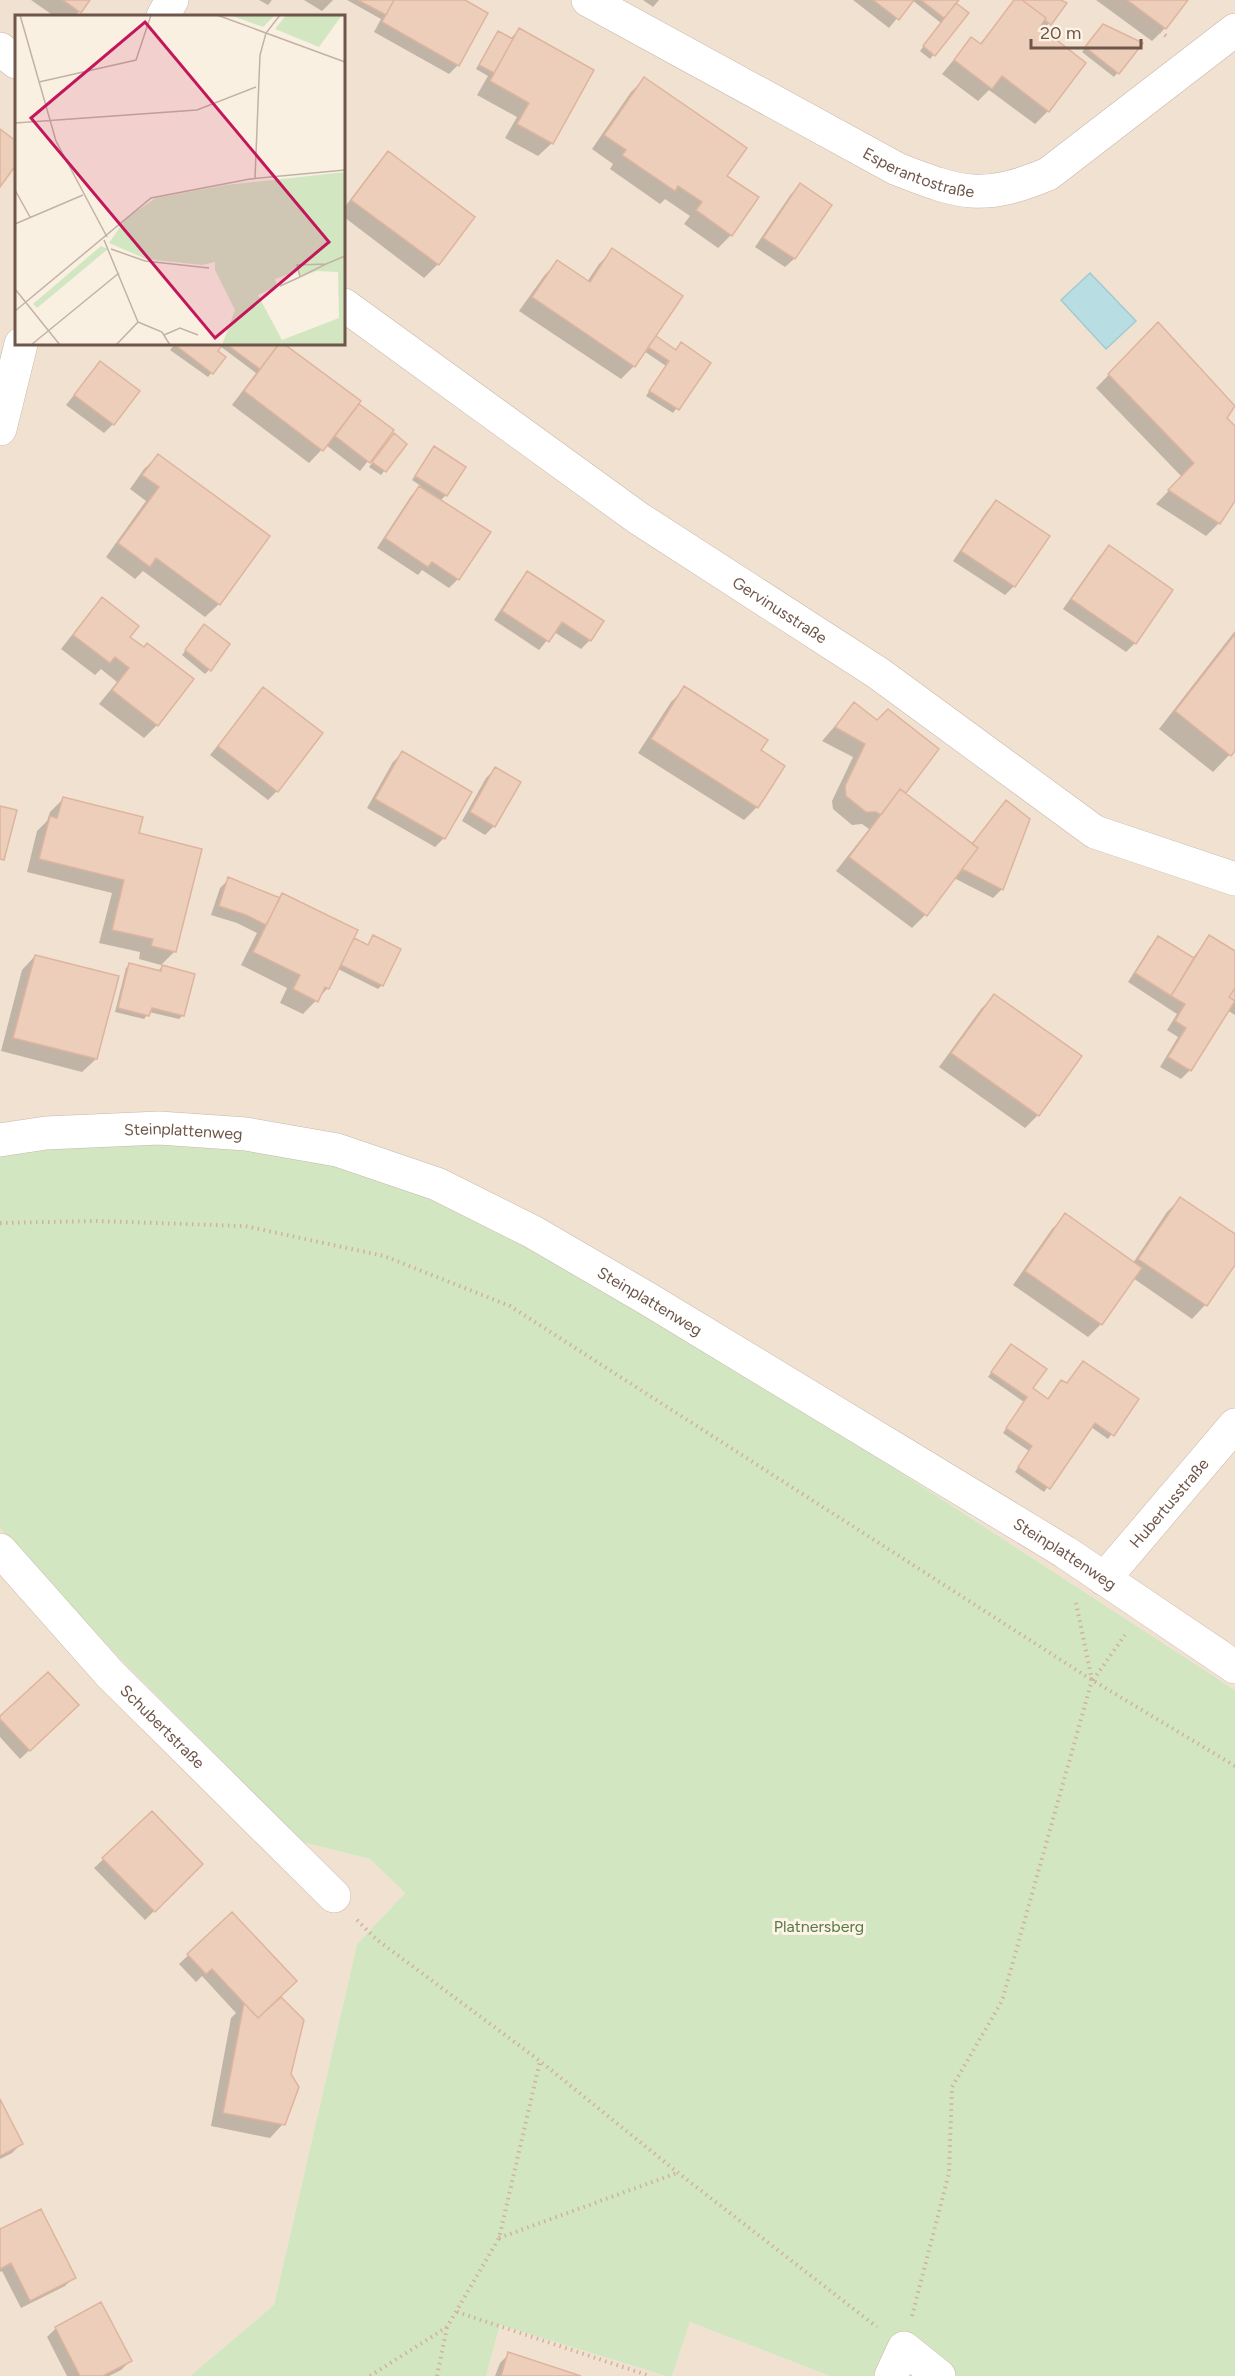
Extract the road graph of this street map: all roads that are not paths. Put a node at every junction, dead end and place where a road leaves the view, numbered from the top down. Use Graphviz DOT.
graph roads {
  1 [pos="172,0"];
  2 [pos="588,0"];
  3 [pos="164,15"];
  4 [pos="1235,30"];
  5 [pos="0,49"];
  6 [pos="15,61"];
  7 [pos="345,306"];
  8 [pos="21,345"];
  9 [pos="0,429"];
  10 [pos="1235,879"];
  11 [pos="0,1140"];
  12 [pos="1235,1425"];
  13 [pos="0,1550"];
  14 [pos="1104,1579"];
  15 [pos="1235,1667"];
  16 [pos="334,1896"];
  17 [pos="898,2362"];
  18 [pos="939,2376"];
  1 -- 3 [label="street"];
  2 -- 4 [label="street, Esperantostraße"];
  5 -- 6 [label="street"];
  7 -- 10 [label="street, Gervinusstraße"];
  8 -- 9 [label="street"];
  11 -- 14 [label="street, Steinplattenweg"];
  12 -- 14 [label="street, Hubertusstraße"];
  13 -- 16 [label="street, Schubertstraße"];
  14 -- 15 [label="street, Steinplattenweg"];
  17 -- 18 [label="street"];
}
